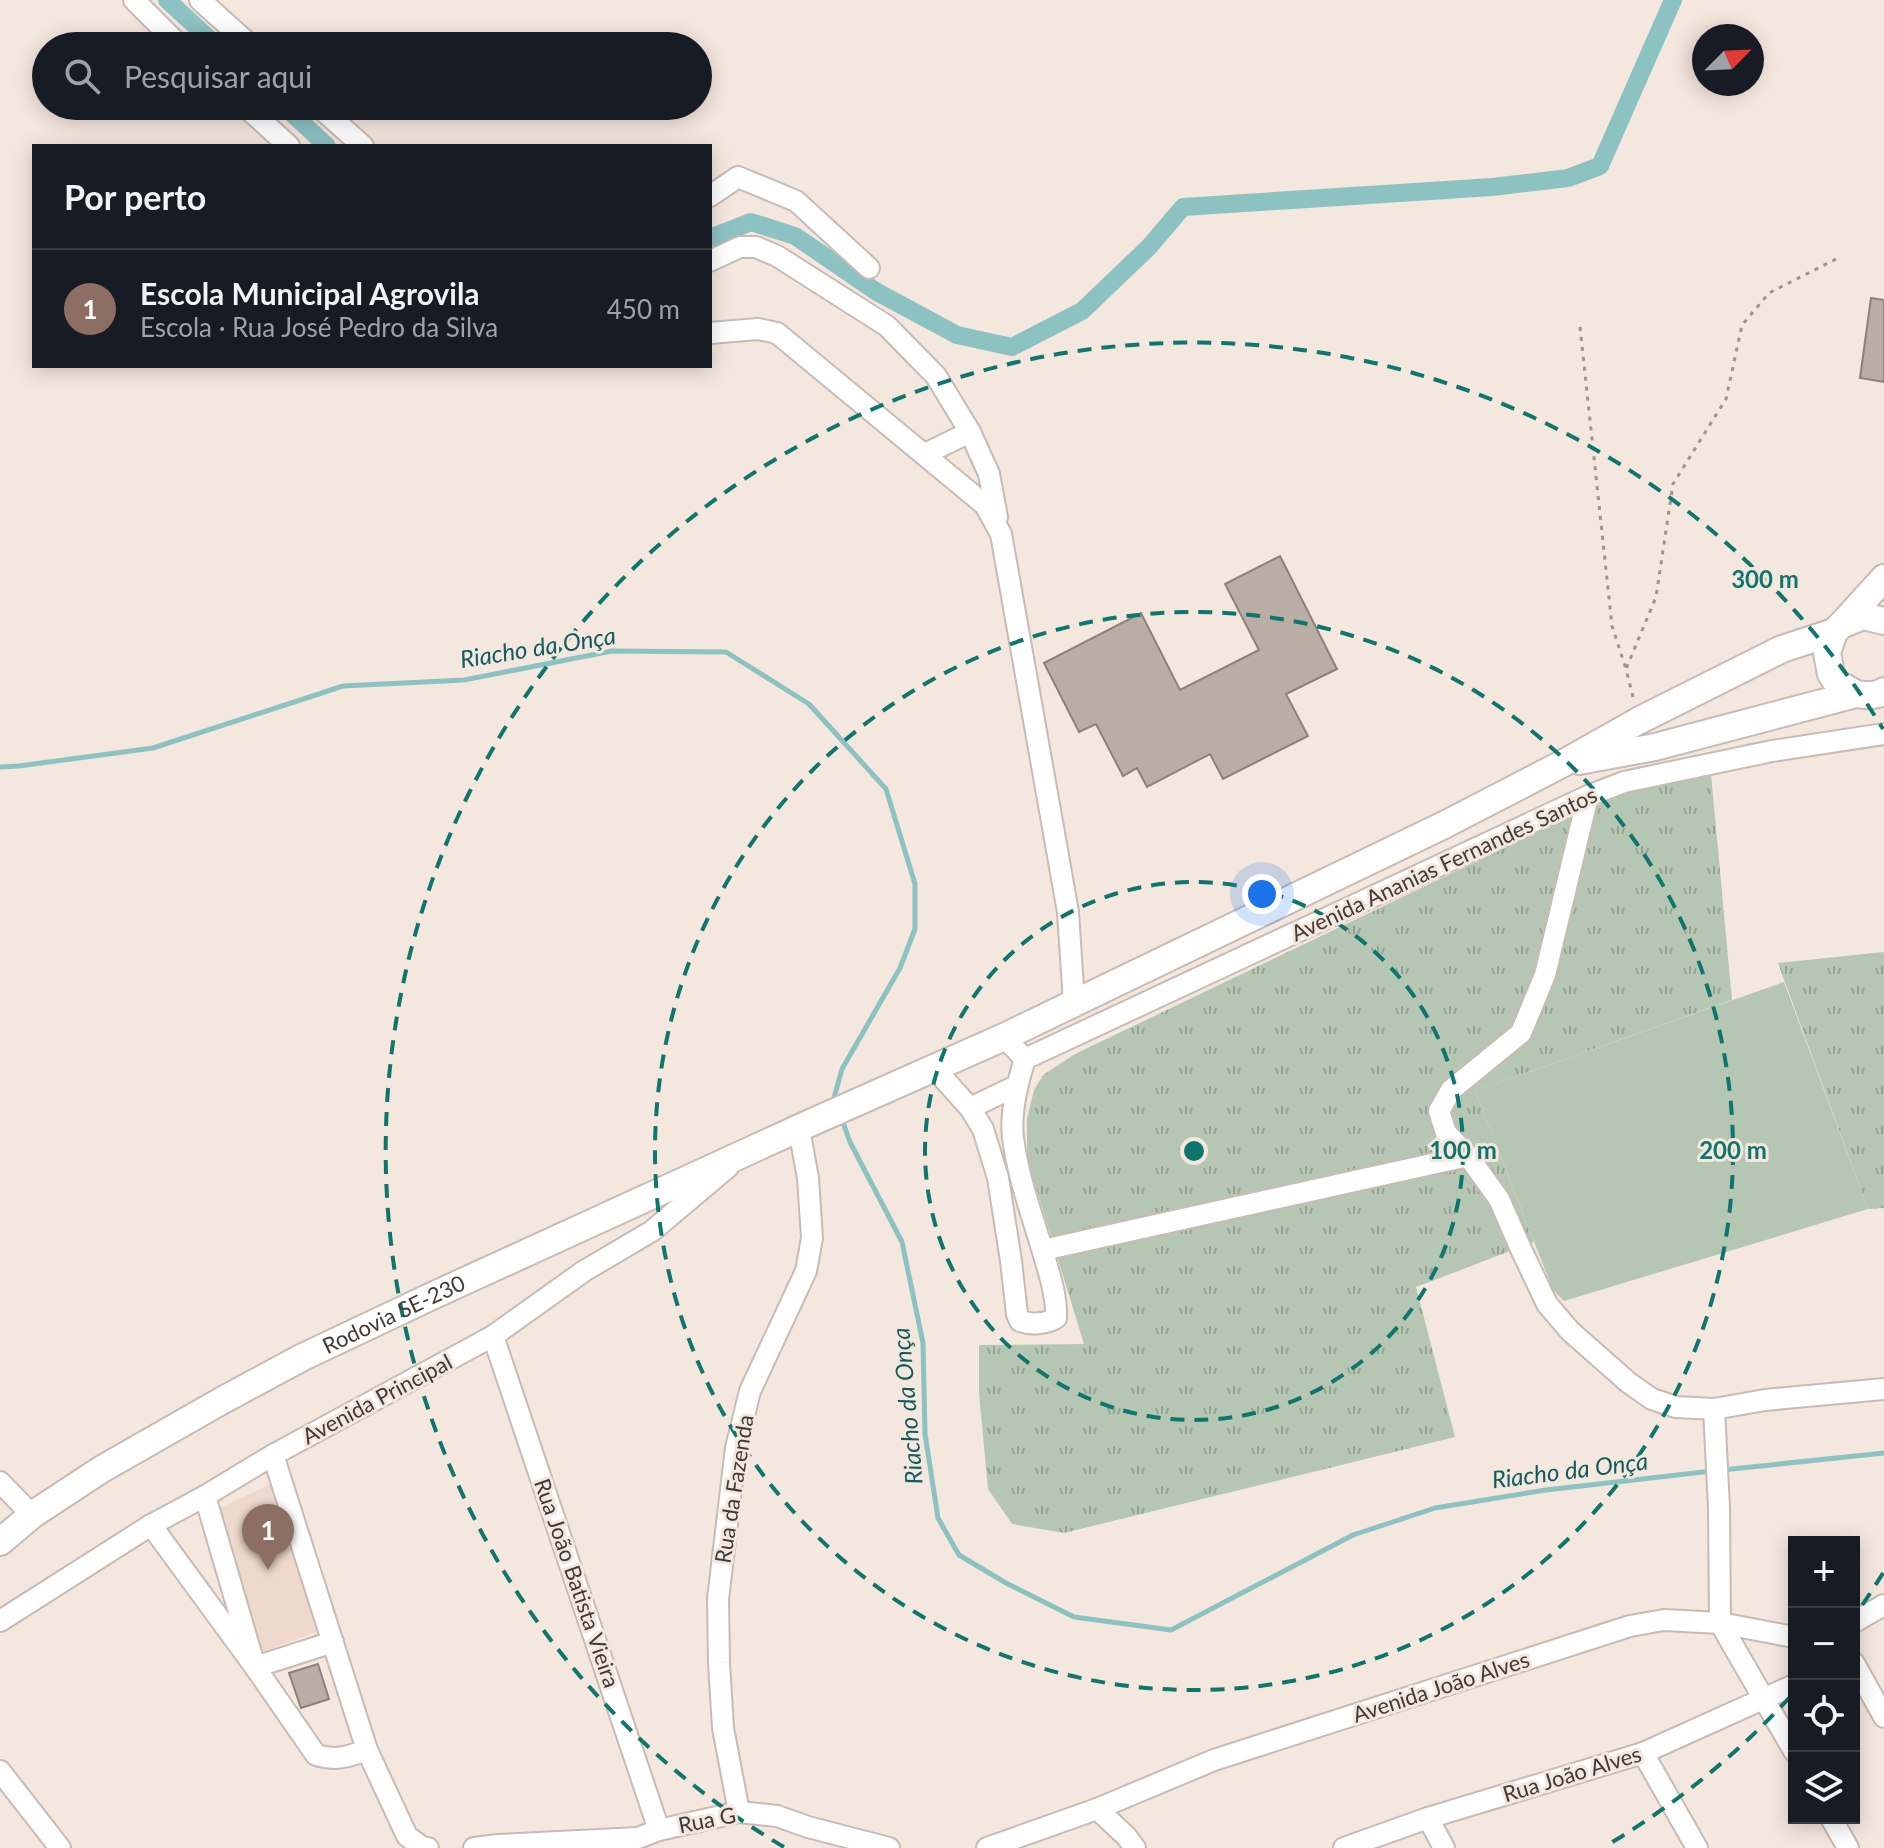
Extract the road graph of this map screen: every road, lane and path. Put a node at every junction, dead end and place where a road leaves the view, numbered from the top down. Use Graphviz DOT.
graph roads {
  1 [pos="134,0"];
  2 [pos="200,0"];
  3 [pos="165,32"];
  4 [pos="235,32"];
  5 [pos="260,120"];
  6 [pos="334,120"];
  7 [pos="287,144"];
  8 [pos="361,144"];
  9 [pos="712,195"];
  10 [pos="1840,257"];
  11 [pos="712,260"];
  12 [pos="869,268"];
  13 [pos="1580,327"];
  14 [pos="712,333"];
  15 [pos="970,432"];
  16 [pos="925,454"];
  17 [pos="1001,534"];
  18 [pos="1884,578"];
  19 [pos="1884,621"];
  20 [pos="1838,629"];
  21 [pos="1626,669"];
  22 [pos="1873,694"];
  23 [pos="1640,720"];
  24 [pos="1884,734"];
  25 [pos="1624,753"];
  26 [pos="1560,765"];
  27 [pos="1624,782"];
  28 [pos="1588,796"];
  29 [pos="1074,1003"];
  30 [pos="1004,1037"];
  31 [pos="1025,1059"];
  32 [pos="934,1068"];
  33 [pos="1016,1086"];
  34 [pos="970,1108"];
  35 [pos="803,1127"];
  36 [pos="740,1156"];
  37 [pos="1468,1156"];
  38 [pos="1043,1250"];
  39 [pos="493,1336"];
  40 [pos="1884,1389"];
  41 [pos="1714,1409"];
  42 [pos="273,1455"];
  43 [pos="0,1482"];
  44 [pos="205,1496"];
  45 [pos="32,1515"];
  46 [pos="151,1525"];
  47 [pos="0,1542"];
  48 [pos="1884,1605"];
  49 [pos="1860,1619"];
  50 [pos="0,1621"];
  51 [pos="1720,1623"];
  52 [pos="1788,1636"];
  53 [pos="333,1642"];
  54 [pos="255,1667"];
  55 [pos="1860,1674"];
  56 [pos="1788,1688"];
  57 [pos="1765,1699"];
  58 [pos="1884,1717"];
  59 [pos="1788,1740"];
  60 [pos="367,1750"];
  61 [pos="1643,1753"];
  62 [pos="0,1771"];
  63 [pos="1097,1809"];
  64 [pos="739,1812"];
  65 [pos="1428,1818"];
  66 [pos="1834,1824"];
  67 [pos="808,1827"];
  68 [pos="659,1830"];
  69 [pos="631,1843"];
  70 [pos="60,1848"];
  71 [pos="428,1848"];
  72 [pos="474,1848"];
  73 [pos="816,1848"];
  74 [pos="889,1848"];
  75 [pos="987,1848"];
  76 [pos="1135,1848"];
  77 [pos="1344,1848"];
  78 [pos="1444,1848"];
  79 [pos="1697,1848"];
  80 [pos="1848,1848"];
  1 -- 3 [label="street"];
  2 -- 4 [label="street"];
  5 -- 7 [label="street"];
  6 -- 8 [label="street"];
  9 -- 12 [label="street"];
  10 -- 21 [label="path"];
  11 -- 15 [label="street"];
  13 -- 21 [label="path"];
  14 -- 16 [label="street"];
  15 -- 16 [label="street"];
  15 -- 17 [label="street"];
  16 -- 17 [label="street"];
  17 -- 29 [label="street"];
  18 -- 20 [label="main road"];
  19 -- 20 [label="main road"];
  20 -- 22 [label="main road"];
  20 -- 23 [label="main road"];
  21 -- 23 [label="path"];
  22 -- 25 [label="main road"];
  23 -- 26 [label="main road"];
  24 -- 27 [label="street, Avenida Ananias Fernandes Santos"];
  25 -- 26 [label="main road"];
  25 -- 27 [label="street"];
  26 -- 29 [label="main road, Rodovia SE-230"];
  27 -- 28 [label="street, Avenida Ananias Fernandes Santos"];
  28 -- 31 [label="street, Avenida Ananias Fernandes Santos"];
  28 -- 37 [label="street"];
  29 -- 30 [label="main road, Rodovia SE-230"];
  30 -- 31 [label="street"];
  30 -- 32 [label="main road, Rodovia SE-230"];
  31 -- 33 [label="street"];
  32 -- 34 [label="street"];
  32 -- 35 [label="main road, Rodovia SE-230"];
  33 -- 34 [label="street"];
  33 -- 38 [label="street"];
  34 -- 38 [label="street"];
  35 -- 36 [label="main road, Rodovia SE-230"];
  35 -- 64 [label="street, Rua da Fazenda"];
  36 -- 39 [label="street, Avenida Principal"];
  36 -- 45 [label="main road, Rodovia SE-230"];
  37 -- 38 [label="street"];
  37 -- 41 [label="street"];
  39 -- 42 [label="street, Avenida Principal"];
  39 -- 68 [label="street, Rua João Batista Vieira"];
  40 -- 41 [label="street"];
  41 -- 51 [label="street"];
  42 -- 44 [label="street, Avenida Principal"];
  42 -- 53 [label="street"];
  43 -- 45 [label="street"];
  44 -- 46 [label="street, Avenida Principal"];
  44 -- 54 [label="street"];
  45 -- 47 [label="main road, Rodovia SE-230"];
  46 -- 50 [label="street, Avenida Principal"];
  46 -- 54 [label="street"];
  48 -- 49 [label="street"];
  51 -- 52 [label="street, Avenida João Alves"];
  51 -- 57 [label="street"];
  51 -- 63 [label="street, Avenida João Alves"];
  53 -- 54 [label="street"];
  53 -- 60 [label="street"];
  54 -- 60 [label="street"];
  55 -- 58 [label="street"];
  56 -- 57 [label="street, Rua João Alves"];
  57 -- 59 [label="street"];
  57 -- 61 [label="street, Rua João Alves"];
  60 -- 71 [label="street"];
  61 -- 65 [label="street, Rua João Alves"];
  61 -- 79 [label="street"];
  62 -- 70 [label="street"];
  63 -- 75 [label="street"];
  63 -- 76 [label="street"];
  64 -- 67 [label="street, Rua G"];
  64 -- 68 [label="street, Rua G"];
  65 -- 77 [label="street, Rua João Alves"];
  65 -- 78 [label="street"];
  66 -- 80 [label="street"];
  67 -- 73 [label="street"];
  67 -- 74 [label="street, Rua G"];
  68 -- 69 [label="street, Rua G"];
  69 -- 72 [label="street, Rua G"];
}
